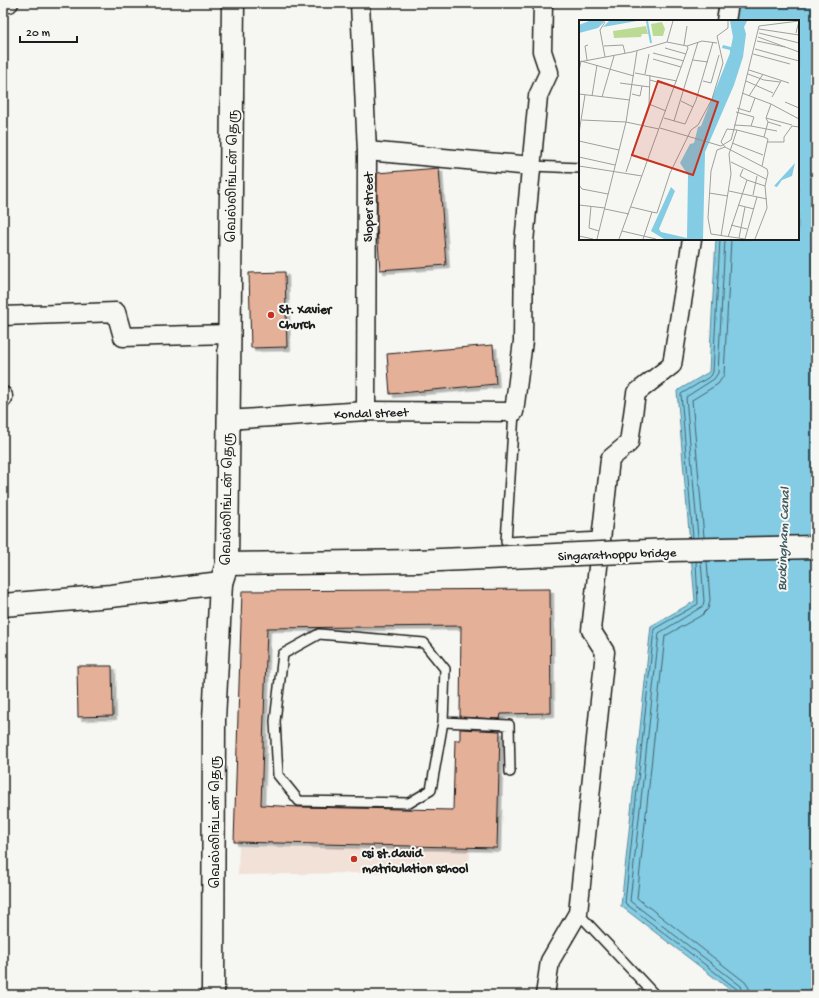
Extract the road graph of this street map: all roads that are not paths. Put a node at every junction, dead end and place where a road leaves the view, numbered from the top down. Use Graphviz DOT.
graph roads {
  1 [pos="9,3"];
  2 [pos="233,3"];
  3 [pos="360,3"];
  4 [pos="543,3"];
  5 [pos="729,3"];
  6 [pos="3,4"];
  7 [pos="726,20"];
  8 [pos="367,151"];
  9 [pos="532,166"];
  10 [pos="579,168"];
  11 [pos="692,240"];
  12 [pos="3,316"];
  13 [pos="228,334"];
  14 [pos="366,411"];
  15 [pos="514,412"];
  16 [pos="227,420"];
  17 [pos="601,537"];
  18 [pos="816,547"];
  19 [pos="224,573"];
  20 [pos="3,605"];
  21 [pos="443,722"];
  22 [pos="510,772"];
  23 [pos="578,913"];
  24 [pos="213,995"];
  25 [pos="545,995"];
  26 [pos="655,995"];
  1 -- 6 [label="street"];
  2 -- 13 [label="main road, வெல்லிங்டன் தெரு"];
  3 -- 8 [label="street, Sloper street"];
  4 -- 9 [label="street"];
  5 -- 7 [label="street"];
  8 -- 9 [label="street"];
  8 -- 14 [label="street, Sloper street"];
  9 -- 10 [label="lane"];
  9 -- 15 [label="street"];
  11 -- 17 [label="street"];
  12 -- 13 [label="street"];
  13 -- 16 [label="main road, வெல்லிங்டன் தெரு"];
  14 -- 15 [label="street, Kondal street"];
  14 -- 16 [label="street, Kondal street"];
  15 -- 17 [label="lane"];
  16 -- 19 [label="main road, வெல்லிங்டன் தெரு"];
  17 -- 23 [label="street"];
  18 -- 19 [label="main road, Singarathoppu bridge, bridge"];
  19 -- 20 [label="main road"];
  19 -- 24 [label="main road, வெல்லிங்டன் தெரு"];
  21 -- 21 [label="lane"];
  21 -- 22 [label="lane"];
  23 -- 25 [label="street"];
  23 -- 26 [label="lane"];
}
